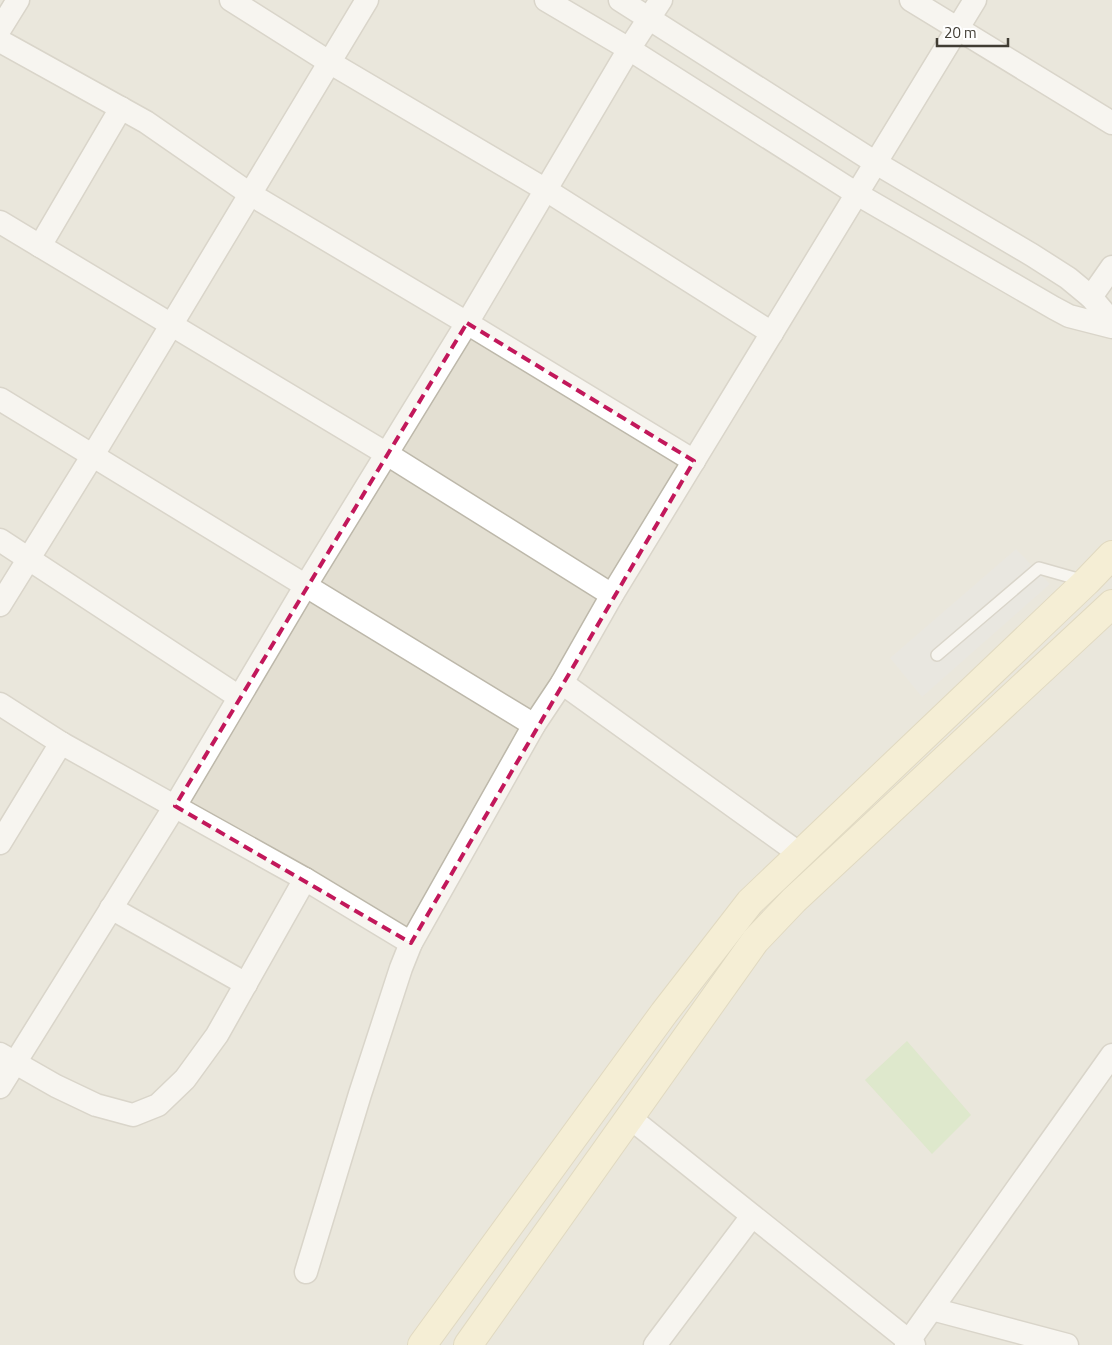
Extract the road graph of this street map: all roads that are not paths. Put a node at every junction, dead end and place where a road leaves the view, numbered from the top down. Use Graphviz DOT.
graph roads {
  1 [pos="18,0"];
  2 [pos="230,0"];
  3 [pos="366,0"];
  4 [pos="546,0"];
  5 [pos="620,0"];
  6 [pos="912,0"];
  7 [pos="975,0"];
  8 [pos="655,9"];
  9 [pos="957,28"];
  10 [pos="0,29"];
  11 [pos="0,41"];
  12 [pos="629,49"];
  13 [pos="329,62"];
  14 [pos="121,108"];
  15 [pos="1112,123"];
  16 [pos="876,163"];
  17 [pos="546,190"];
  18 [pos="250,194"];
  19 [pos="857,194"];
  20 [pos="0,222"];
  21 [pos="40,246"];
  22 [pos="1112,267"];
  23 [pos="1091,297"];
  24 [pos="1112,322"];
  25 [pos="467,323"];
  26 [pos="171,325"];
  27 [pos="1112,327"];
  28 [pos="772,333"];
  29 [pos="0,399"];
  30 [pos="387,454"];
  31 [pos="93,455"];
  32 [pos="694,461"];
  33 [pos="0,540"];
  34 [pos="1112,555"];
  35 [pos="28,559"];
  36 [pos="1087,581"];
  37 [pos="306,586"];
  38 [pos="612,595"];
  39 [pos="1112,604"];
  40 [pos="0,605"];
  41 [pos="936,656"];
  42 [pos="562,683"];
  43 [pos="239,697"];
  44 [pos="0,704"];
  45 [pos="534,725"];
  46 [pos="61,743"];
  47 [pos="175,806"];
  48 [pos="0,843"];
  49 [pos="800,854"];
  50 [pos="305,879"];
  51 [pos="111,908"];
  52 [pos="411,943"];
  53 [pos="246,984"];
  54 [pos="1112,1055"];
  55 [pos="7,1058"];
  56 [pos="0,1087"];
  57 [pos="630,1118"];
  58 [pos="752,1216"];
  59 [pos="306,1272"];
  60 [pos="932,1309"];
  61 [pos="910,1344"];
  62 [pos="422,1345"];
  63 [pos="468,1345"];
  64 [pos="655,1345"];
  65 [pos="1067,1345"];
  1 -- 10 [label="street"];
  2 -- 13 [label="street"];
  3 -- 13 [label="street"];
  4 -- 12 [label="street"];
  5 -- 8 [label="street"];
  6 -- 9 [label="street"];
  7 -- 9 [label="street"];
  8 -- 12 [label="street"];
  8 -- 16 [label="street"];
  9 -- 15 [label="street"];
  9 -- 16 [label="street"];
  11 -- 14 [label="street"];
  12 -- 17 [label="street"];
  12 -- 19 [label="street"];
  13 -- 17 [label="street"];
  13 -- 18 [label="street"];
  14 -- 18 [label="street"];
  14 -- 21 [label="street"];
  16 -- 19 [label="street"];
  16 -- 23 [label="street"];
  17 -- 25 [label="street"];
  17 -- 28 [label="street"];
  18 -- 25 [label="street"];
  18 -- 26 [label="street"];
  19 -- 27 [label="street"];
  19 -- 28 [label="street"];
  20 -- 21 [label="street"];
  21 -- 26 [label="street"];
  22 -- 23 [label="street"];
  23 -- 24 [label="street"];
  25 -- 30 [label="street"];
  25 -- 32 [label="street"];
  26 -- 30 [label="street"];
  26 -- 31 [label="street"];
  28 -- 32 [label="street"];
  29 -- 31 [label="street"];
  30 -- 37 [label="street"];
  30 -- 38 [label="street"];
  31 -- 35 [label="street"];
  31 -- 37 [label="street"];
  32 -- 38 [label="street"];
  33 -- 35 [label="street"];
  34 -- 36 [label="main road"];
  35 -- 40 [label="street"];
  35 -- 43 [label="street"];
  36 -- 41 [label="lane"];
  36 -- 49 [label="main road"];
  37 -- 43 [label="street"];
  37 -- 45 [label="street"];
  38 -- 42 [label="street"];
  39 -- 57 [label="main road"];
  42 -- 45 [label="street"];
  42 -- 49 [label="street"];
  43 -- 47 [label="street"];
  44 -- 46 [label="street"];
  45 -- 52 [label="street"];
  46 -- 47 [label="street"];
  46 -- 48 [label="street"];
  47 -- 50 [label="street"];
  47 -- 51 [label="street"];
  49 -- 62 [label="main road"];
  50 -- 52 [label="street"];
  50 -- 53 [label="street"];
  51 -- 53 [label="street"];
  51 -- 55 [label="street"];
  52 -- 59 [label="street"];
  53 -- 55 [label="street"];
  54 -- 60 [label="street"];
  55 -- 56 [label="street"];
  57 -- 58 [label="street"];
  57 -- 63 [label="main road"];
  58 -- 61 [label="street"];
  58 -- 64 [label="street"];
  60 -- 61 [label="street"];
  60 -- 65 [label="street"];
}
